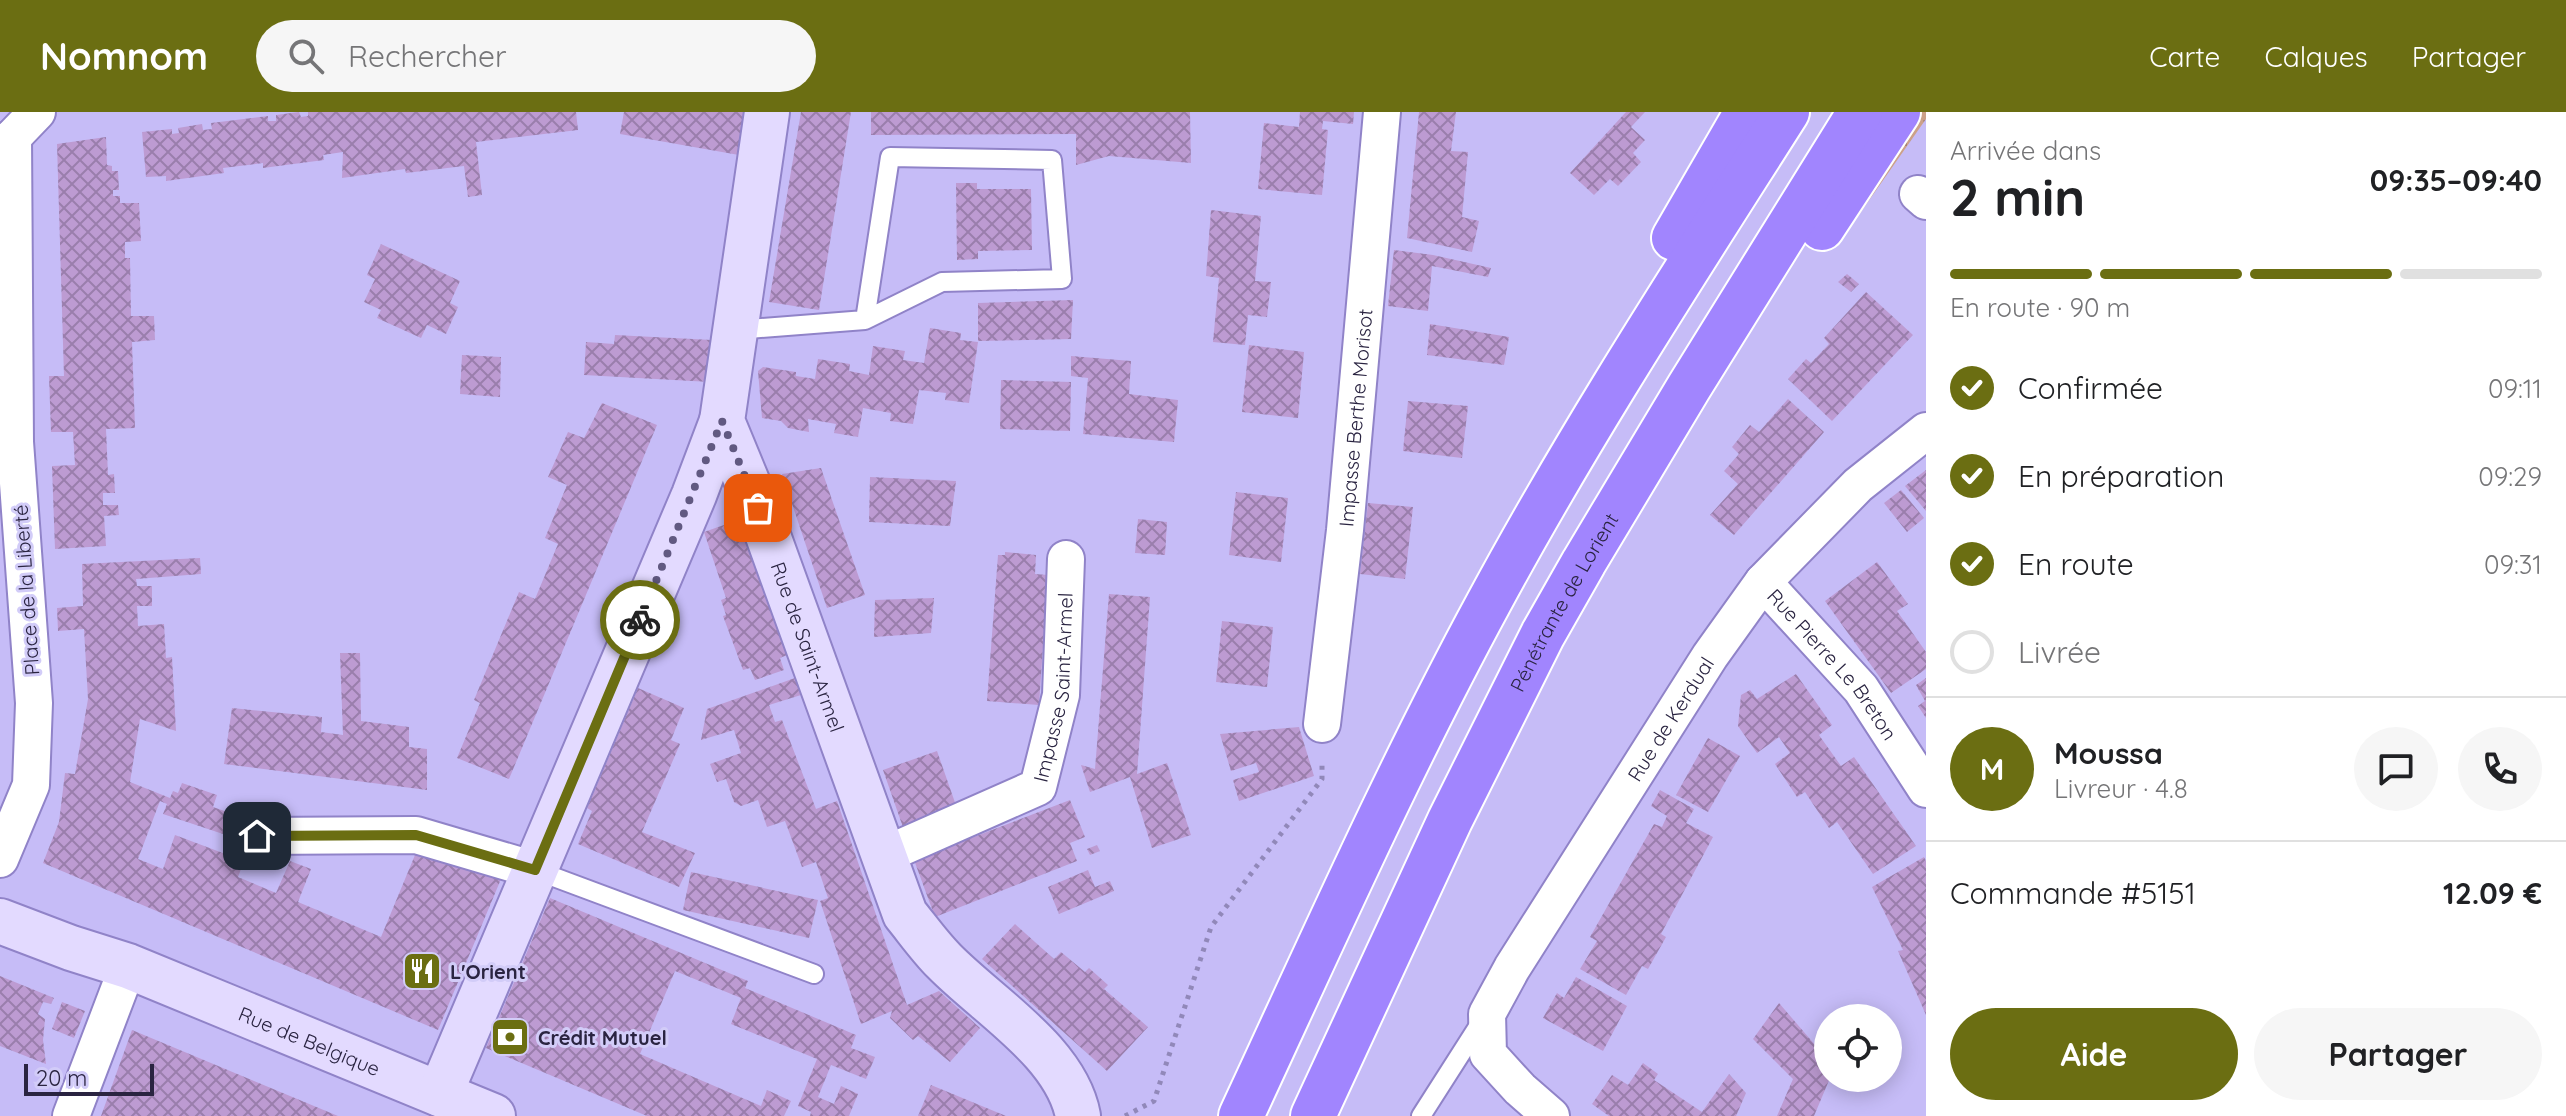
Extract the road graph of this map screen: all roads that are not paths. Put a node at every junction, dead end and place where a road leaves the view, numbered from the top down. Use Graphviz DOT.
graph roads {
  1 [pos="767,112"];
  2 [pos="1382,112"];
  3 [pos="1747,112"];
  4 [pos="1787,112"];
  5 [pos="1860,112"];
  6 [pos="1898,112"];
  7 [pos="17,130"];
  8 [pos="865,320"];
  9 [pos="734,330"];
  10 [pos="722,421"];
  11 [pos="1926,431"];
  12 [pos="1066,559"];
  13 [pos="1584,562"];
  14 [pos="1763,582"];
  15 [pos="1488,603"];
  16 [pos="1322,724"];
  17 [pos="1926,789"];
  18 [pos="257,836"];
  19 [pos="882,856"];
  20 [pos="0,859"];
  21 [pos="535,870"];
  22 [pos="0,891"];
  23 [pos="0,921"];
  24 [pos="128,966"];
  25 [pos="814,974"];
  26 [pos="1487,1014"];
  27 [pos="440,1094"];
  28 [pos="71,1116"];
  29 [pos="493,1116"];
  30 [pos="1078,1116"];
  31 [pos="1241,1116"];
  32 [pos="1313,1116"];
  33 [pos="1421,1116"];
  34 [pos="1551,1116"];
  1 -- 9 [label="street, Rue de Saint-Armel"];
  2 -- 16 [label="street, Impasse Berthe Morisot"];
  3 -- 15 [label="highway"];
  4 -- 15 [label="highway"];
  5 -- 13 [label="highway, Pénétrante de Lorient"];
  6 -- 13 [label="highway"];
  7 -- 20 [label="street, Place de la Liberté"];
  8 -- 8 [label="lane"];
  8 -- 9 [label="lane"];
  9 -- 10 [label="street, Rue de Saint-Armel"];
  10 -- 19 [label="street, Rue de Saint-Armel"];
  10 -- 21 [label="street"];
  11 -- 14 [label="street, Rue de Kerdual"];
  12 -- 19 [label="street, Impasse Saint-Armel"];
  13 -- 32 [label="highway, Pénétrante de Lorient"];
  14 -- 17 [label="street, Rue Pierre Le Breton"];
  14 -- 26 [label="street, Rue de Kerdual"];
  15 -- 31 [label="highway"];
  18 -- 21 [label="street"];
  19 -- 30 [label="street, Rue de Saint-Armel"];
  21 -- 25 [label="lane"];
  21 -- 27 [label="street"];
  22 -- 24 [label="street, Rue de Belgique"];
  23 -- 24 [label="street, Rue de Belgique"];
  24 -- 27 [label="street, Rue de Belgique"];
  24 -- 28 [label="street"];
  26 -- 33 [label="lane"];
  26 -- 34 [label="street, Rue de Kerdual"];
  27 -- 29 [label="street, Rue de Belgique"];
}
